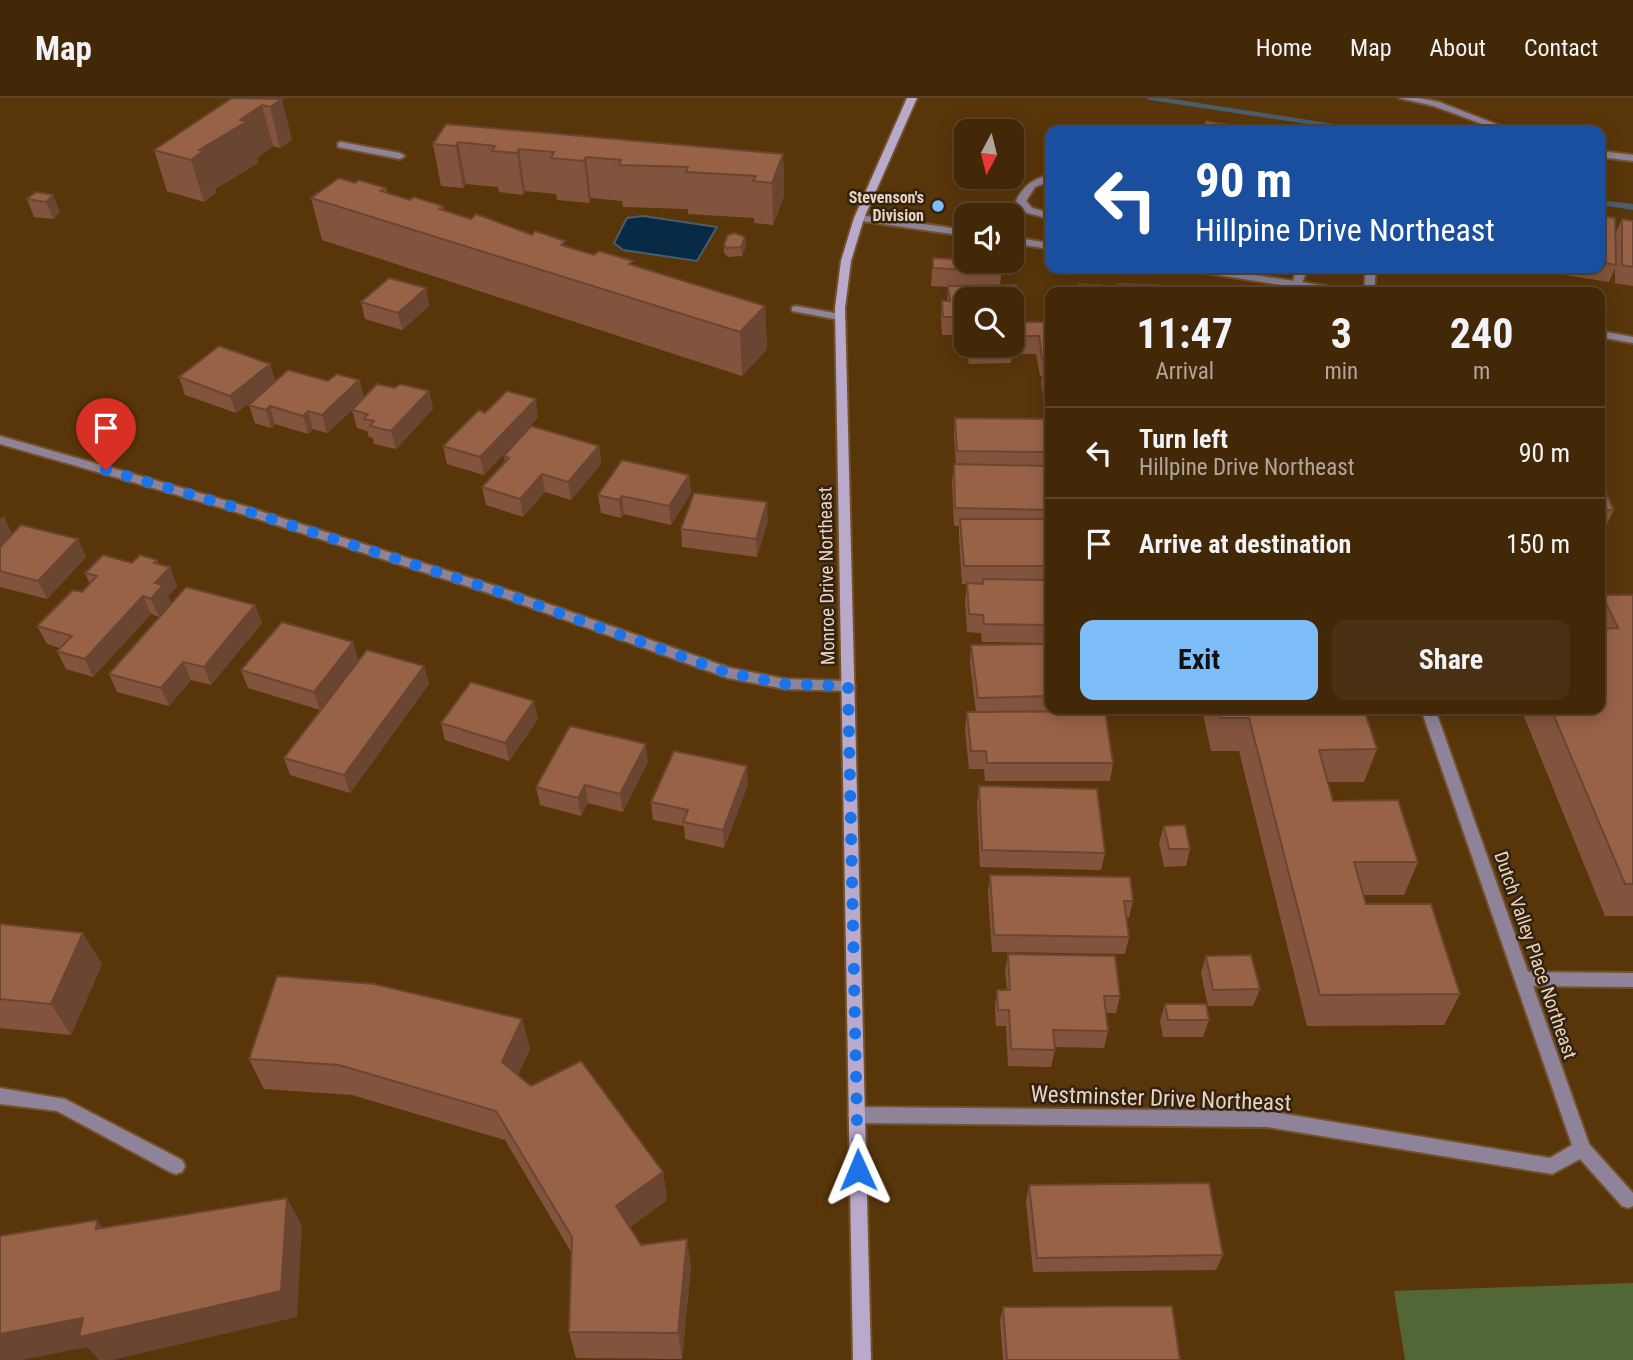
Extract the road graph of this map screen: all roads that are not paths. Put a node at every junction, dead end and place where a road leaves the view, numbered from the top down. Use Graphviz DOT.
graph roads {
  1 [pos="912,98"];
  2 [pos="1404,98"];
  3 [pos="1495,126"];
  4 [pos="341,145"];
  5 [pos="1605,155"];
  6 [pos="400,156"];
  7 [pos="1633,158"];
  8 [pos="1045,179"];
  9 [pos="1045,215"];
  10 [pos="859,218"];
  11 [pos="954,231"];
  12 [pos="1024,242"];
  13 [pos="1045,245"];
  14 [pos="1237,273"];
  15 [pos="1292,287"];
  16 [pos="796,309"];
  17 [pos="841,317"];
  18 [pos="1605,335"];
  19 [pos="1633,340"];
  20 [pos="0,440"];
  21 [pos="848,686"];
  22 [pos="1431,714"];
  23 [pos="1523,979"];
  24 [pos="1633,980"];
  25 [pos="0,1096"];
  26 [pos="857,1115"];
  27 [pos="1582,1149"];
  28 [pos="176,1166"];
  29 [pos="1628,1200"];
  30 [pos="862,1360"];
  1 -- 10 [label="main road, Monroe Drive Northeast"];
  2 -- 3 [label="street"];
  4 -- 6 [label="street"];
  5 -- 7 [label="street"];
  8 -- 9 [label="street"];
  10 -- 11 [label="street"];
  10 -- 17 [label="main road, Monroe Drive Northeast"];
  12 -- 13 [label="street"];
  14 -- 15 [label="street"];
  16 -- 17 [label="street"];
  17 -- 21 [label="main road, Monroe Drive Northeast"];
  18 -- 19 [label="street"];
  20 -- 21 [label="street"];
  21 -- 26 [label="main road, Monroe Drive Northeast"];
  22 -- 23 [label="street, Dutch Valley Place Northeast"];
  23 -- 24 [label="street"];
  23 -- 27 [label="street, Dutch Valley Place Northeast"];
  25 -- 28 [label="street"];
  26 -- 27 [label="street, Westminster Drive Northeast"];
  26 -- 30 [label="main road, Monroe Drive Northeast"];
  27 -- 29 [label="street, Dutch Valley Place Northeast"];
}
